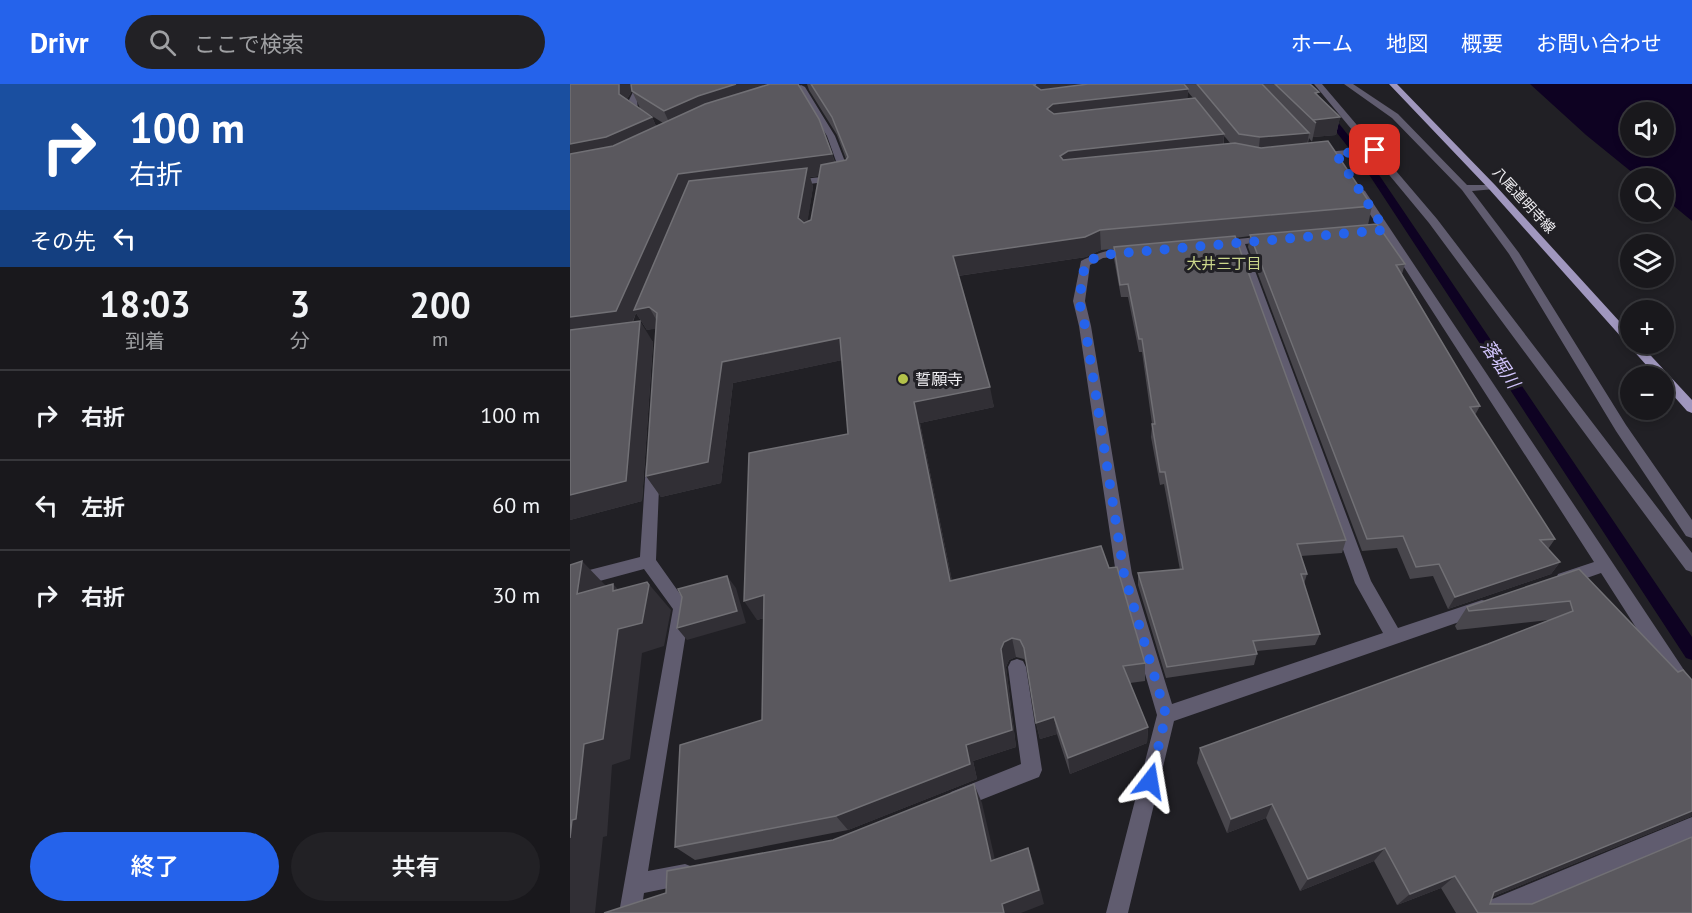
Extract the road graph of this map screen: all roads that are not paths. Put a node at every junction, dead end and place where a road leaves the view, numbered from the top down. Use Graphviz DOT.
graph roads {
  1 [pos="641,84"];
  2 [pos="813,84"];
  3 [pos="1318,84"];
  4 [pos="1348,84"];
  5 [pos="1393,84"];
  6 [pos="652,123"];
  7 [pos="1371,151"];
  8 [pos="1309,152"];
  9 [pos="821,180"];
  10 [pos="1354,182"];
  11 [pos="786,184"];
  12 [pos="1492,187"];
  13 [pos="1465,188"];
  14 [pos="819,192"];
  15 [pos="1283,238"];
  16 [pos="1238,242"];
  17 [pos="1204,245"];
  18 [pos="1147,250"];
  19 [pos="1620,329"];
  20 [pos="1643,354"];
  21 [pos="1692,408"];
  22 [pos="654,453"];
  23 [pos="1692,532"];
  24 [pos="648,561"];
  25 [pos="1605,565"];
  26 [pos="1692,565"];
  27 [pos="570,582"];
  28 [pos="1550,584"];
  29 [pos="1494,603"];
  30 [pos="1394,638"];
  31 [pos="1017,667"];
  32 [pos="1692,698"];
  33 [pos="1166,715"];
  34 [pos="935,808"];
  35 [pos="1692,827"];
  36 [pos="703,871"];
  37 [pos="635,884"];
  38 [pos="630,913"];
  39 [pos="1117,913"];
  40 [pos="1486,913"];
  1 -- 6 [label="street"];
  2 -- 9 [label="street"];
  3 -- 7 [label="street"];
  4 -- 13 [label="street"];
  5 -- 12 [label="main road, 八尾道明寺線"];
  7 -- 8 [label="street"];
  7 -- 26 [label="street"];
  9 -- 11 [label="street"];
  9 -- 14 [label="street"];
  10 -- 25 [label="street"];
  12 -- 13 [label="street"];
  12 -- 19 [label="main road, 八尾道明寺線"];
  13 -- 23 [label="street"];
  15 -- 16 [label="street"];
  16 -- 17 [label="street"];
  16 -- 30 [label="street"];
  18 -- 33 [label="street"];
  20 -- 21 [label="main road"];
  22 -- 24 [label="street"];
  24 -- 27 [label="street"];
  24 -- 37 [label="street"];
  25 -- 28 [label="street"];
  25 -- 32 [label="street"];
  29 -- 30 [label="street"];
  30 -- 33 [label="street"];
  31 -- 34 [label="street"];
  33 -- 39 [label="street"];
  35 -- 40 [label="street"];
  36 -- 37 [label="street"];
  37 -- 38 [label="street"];
}
